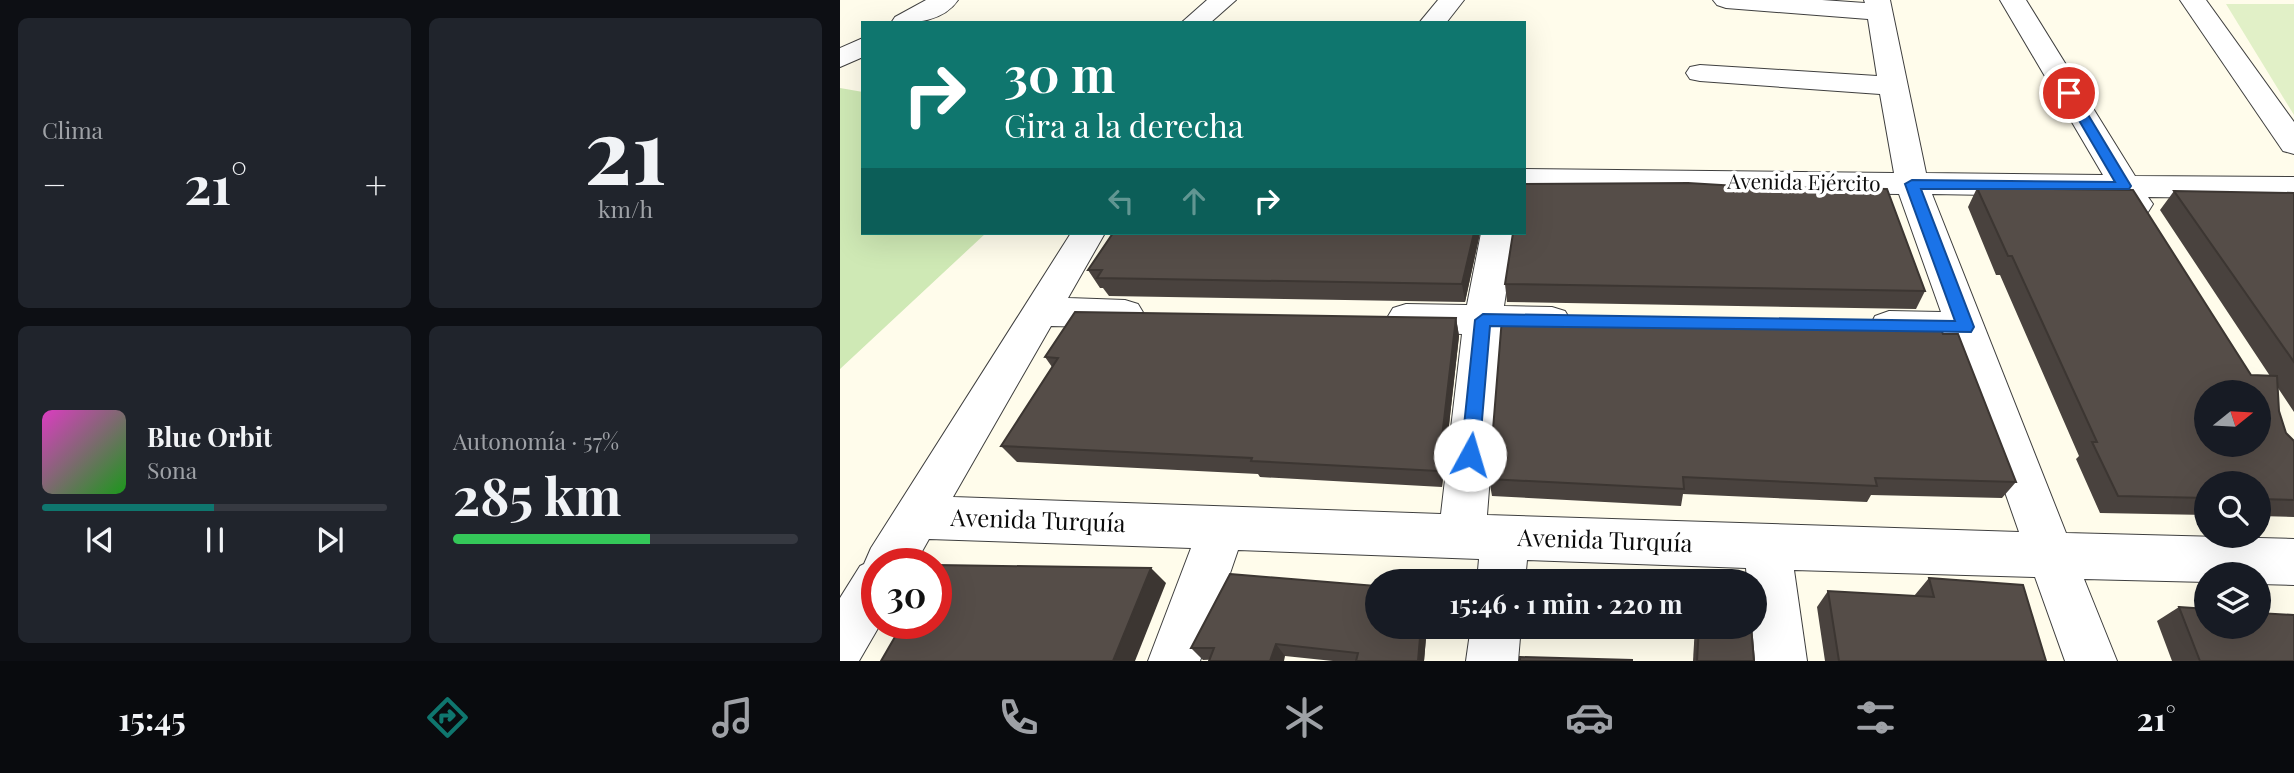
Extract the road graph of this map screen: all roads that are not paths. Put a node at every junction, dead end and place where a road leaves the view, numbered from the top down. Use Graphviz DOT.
graph roads {
  1 [pos="945,0"];
  2 [pos="1223,0"];
  3 [pos="1451,0"];
  4 [pos="1726,0"];
  5 [pos="2013,0"];
  6 [pos="2193,0"];
  7 [pos="1877,6"];
  8 [pos="908,21"];
  9 [pos="1197,21"];
  10 [pos="1434,21"];
  11 [pos="861,47"];
  12 [pos="840,61"];
  13 [pos="861,66"];
  14 [pos="1700,73"];
  15 [pos="1892,86"];
  16 [pos="2294,144"];
  17 [pos="1526,180"];
  18 [pos="1912,184"];
  19 [pos="2124,186"];
  20 [pos="2294,188"];
  21 [pos="2153,232"];
  22 [pos="1087,235"];
  23 [pos="1498,235"];
  24 [pos="1040,312"];
  25 [pos="1164,314"];
  26 [pos="1372,318"];
  27 [pos="1483,320"];
  28 [pos="1580,321"];
  29 [pos="1855,326"];
  30 [pos="1966,327"];
  31 [pos="916,517"];
  32 [pos="1222,528"];
  33 [pos="1767,547"];
  34 [pos="898,548"];
  35 [pos="1489,552"];
  36 [pos="2050,554"];
  37 [pos="2294,562"];
  38 [pos="861,610"];
  39 [pos="1495,639"];
  40 [pos="840,645"];
  41 [pos="1174,661"];
  42 [pos="1492,661"];
  43 [pos="1781,661"];
  44 [pos="2091,661"];
  1 -- 8 [label="street"];
  2 -- 9 [label="street"];
  3 -- 10 [label="street"];
  4 -- 7 [label="street"];
  5 -- 19 [label="street"];
  6 -- 16 [label="street"];
  7 -- 15 [label="street"];
  11 -- 12 [label="street"];
  12 -- 13 [label="street"];
  14 -- 15 [label="street"];
  15 -- 18 [label="street"];
  17 -- 18 [label="street, Avenida Ejército"];
  18 -- 19 [label="street, Avenida Ejército"];
  18 -- 30 [label="street"];
  19 -- 20 [label="street, Avenida Ejército"];
  19 -- 21 [label="street"];
  22 -- 24 [label="street"];
  23 -- 27 [label="street"];
  24 -- 25 [label="street"];
  24 -- 31 [label="street"];
  26 -- 27 [label="street"];
  27 -- 28 [label="street"];
  27 -- 35 [label="street"];
  29 -- 30 [label="street"];
  30 -- 36 [label="street"];
  31 -- 32 [label="street, Avenida Turquía"];
  31 -- 34 [label="street"];
  32 -- 35 [label="street, Avenida Turquía"];
  32 -- 41 [label="street"];
  33 -- 35 [label="street, Avenida Turquía"];
  33 -- 36 [label="street, Avenida Turquía"];
  33 -- 43 [label="street"];
  36 -- 37 [label="street, Avenida Turquía"];
  36 -- 44 [label="street"];
  38 -- 40 [label="street"];
  39 -- 42 [label="street"];
}
